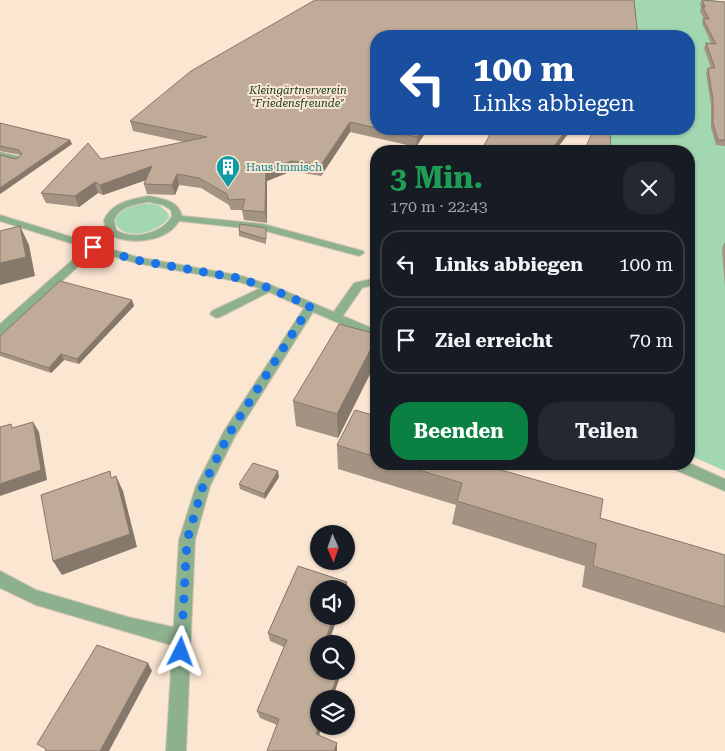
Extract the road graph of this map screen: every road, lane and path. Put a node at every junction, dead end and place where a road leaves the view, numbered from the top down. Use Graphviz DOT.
graph roads {
  1 [pos="0,155"];
  2 [pos="18,159"];
  3 [pos="0,218"];
  4 [pos="177,218"];
  5 [pos="111,232"];
  6 [pos="93,247"];
  7 [pos="359,253"];
  8 [pos="370,282"];
  9 [pos="269,288"];
  10 [pos="310,306"];
  11 [pos="216,314"];
  12 [pos="336,317"];
  13 [pos="0,331"];
  14 [pos="370,332"];
  15 [pos="690,470"];
  16 [pos="725,485"];
  17 [pos="0,579"];
  18 [pos="182,638"];
  19 [pos="176,751"];
  1 -- 2 [label="street"];
  3 -- 6 [label="street"];
  4 -- 5 [label="street"];
  4 -- 5 [label="street"];
  4 -- 7 [label="street"];
  5 -- 6 [label="street"];
  6 -- 9 [label="street"];
  6 -- 13 [label="street"];
  8 -- 12 [label="street"];
  9 -- 10 [label="street"];
  9 -- 11 [label="street"];
  10 -- 12 [label="street"];
  10 -- 18 [label="street"];
  12 -- 14 [label="street"];
  15 -- 16 [label="street"];
  17 -- 18 [label="street"];
  18 -- 19 [label="street"];
}
